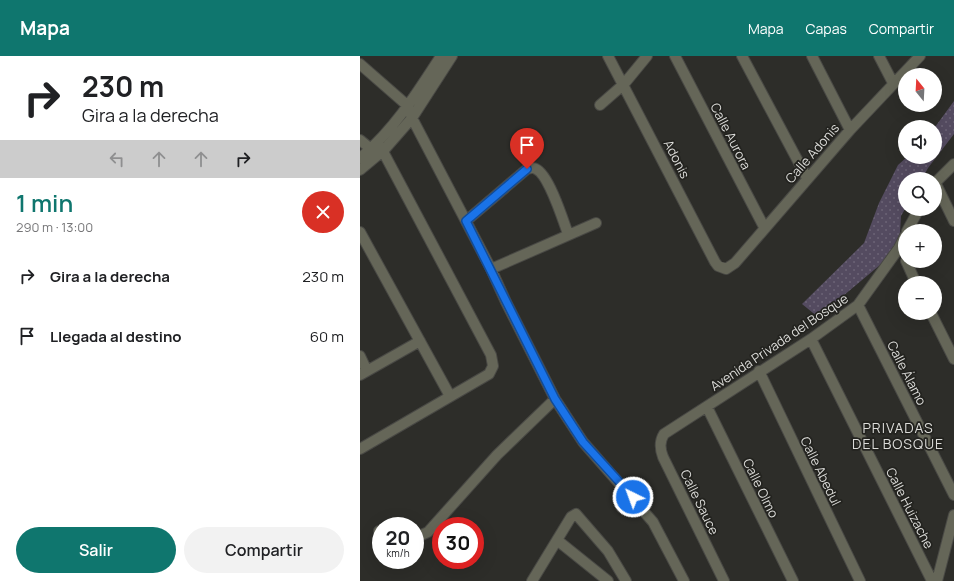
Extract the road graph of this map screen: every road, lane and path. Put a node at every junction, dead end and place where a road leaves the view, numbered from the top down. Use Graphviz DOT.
graph roads {
  1 [pos="441,56"];
  2 [pos="452,56"];
  3 [pos="608,56"];
  4 [pos="647,56"];
  5 [pos="675,56"];
  6 [pos="742,56"];
  7 [pos="812,56"];
  8 [pos="879,56"];
  9 [pos="920,56"];
  10 [pos="360,64"];
  11 [pos="893,83"];
  12 [pos="624,84"];
  13 [pos="600,105"];
  14 [pos="408,106"];
  15 [pos="412,118"];
  16 [pos="850,130"];
  17 [pos="360,140"];
  18 [pos="378,147"];
  19 [pos="360,158"];
  20 [pos="954,164"];
  21 [pos="360,170"];
  22 [pos="942,176"];
  23 [pos="807,178"];
  24 [pos="942,197"];
  25 [pos="466,221"];
  26 [pos="954,221"];
  27 [pos="596,223"];
  28 [pos="764,227"];
  29 [pos="360,232"];
  30 [pos="568,234"];
  31 [pos="898,249"];
  32 [pos="491,269"];
  33 [pos="726,269"];
  34 [pos="858,305"];
  35 [pos="934,320"];
  36 [pos="811,339"];
  37 [pos="420,342"];
  38 [pos="360,356"];
  39 [pos="954,359"];
  40 [pos="758,371"];
  41 [pos="364,373"];
  42 [pos="450,396"];
  43 [pos="555,399"];
  44 [pos="707,407"];
  45 [pos="664,434"];
  46 [pos="360,449"];
  47 [pos="954,495"];
  48 [pos="954,514"];
  49 [pos="424,534"];
  50 [pos="557,540"];
  51 [pos="532,581"];
  52 [pos="608,581"];
  53 [pos="626,581"];
  54 [pos="684,581"];
  55 [pos="724,581"];
  56 [pos="793,581"];
  57 [pos="860,581"];
  58 [pos="932,581"];
  59 [pos="937,581"];
  1 -- 14 [label="street"];
  2 -- 15 [label="street"];
  3 -- 12 [label="street, Adonis"];
  4 -- 12 [label="street"];
  5 -- 28 [label="street, Calle Aurora"];
  6 -- 23 [label="street"];
  7 -- 16 [label="street"];
  8 -- 11 [label="street"];
  9 -- 11 [label="street, Calle Adonis"];
  10 -- 14 [label="street"];
  11 -- 16 [label="street, Calle Adonis"];
  12 -- 13 [label="street"];
  12 -- 33 [label="street, Adonis"];
  14 -- 15 [label="street"];
  14 -- 18 [label="street"];
  15 -- 18 [label="street"];
  15 -- 25 [label="street"];
  16 -- 23 [label="street, Calle Adonis"];
  17 -- 18 [label="street"];
  18 -- 19 [label="street"];
  18 -- 21 [label="street"];
  18 -- 42 [label="street"];
  20 -- 22 [label="street"];
  23 -- 28 [label="street, Calle Adonis"];
  24 -- 26 [label="street"];
  25 -- 30 [label="street"];
  25 -- 32 [label="street"];
  27 -- 30 [label="street"];
  28 -- 33 [label="street, Calle Adonis"];
  29 -- 37 [label="street"];
  30 -- 32 [label="street"];
  31 -- 34 [label="street, Avenida Privada del Bosque"];
  32 -- 43 [label="street"];
  34 -- 36 [label="street, Avenida Privada del Bosque"];
  34 -- 47 [label="street, Calle Álamo"];
  35 -- 39 [label="street"];
  36 -- 40 [label="street, Avenida Privada del Bosque"];
  36 -- 58 [label="street, Calle Huizache"];
  37 -- 41 [label="street"];
  37 -- 42 [label="street"];
  38 -- 41 [label="street"];
  40 -- 44 [label="street, Avenida Privada del Bosque"];
  40 -- 57 [label="street, Calle Abedul"];
  42 -- 46 [label="street"];
  43 -- 49 [label="street"];
  43 -- 54 [label="street"];
  44 -- 45 [label="street, Avenida Privada del Bosque"];
  44 -- 56 [label="street, Calle Olmo"];
  45 -- 55 [label="street, Calle Sauce"];
  48 -- 59 [label="street"];
  50 -- 51 [label="street"];
  50 -- 52 [label="street"];
  50 -- 53 [label="street"];
}
